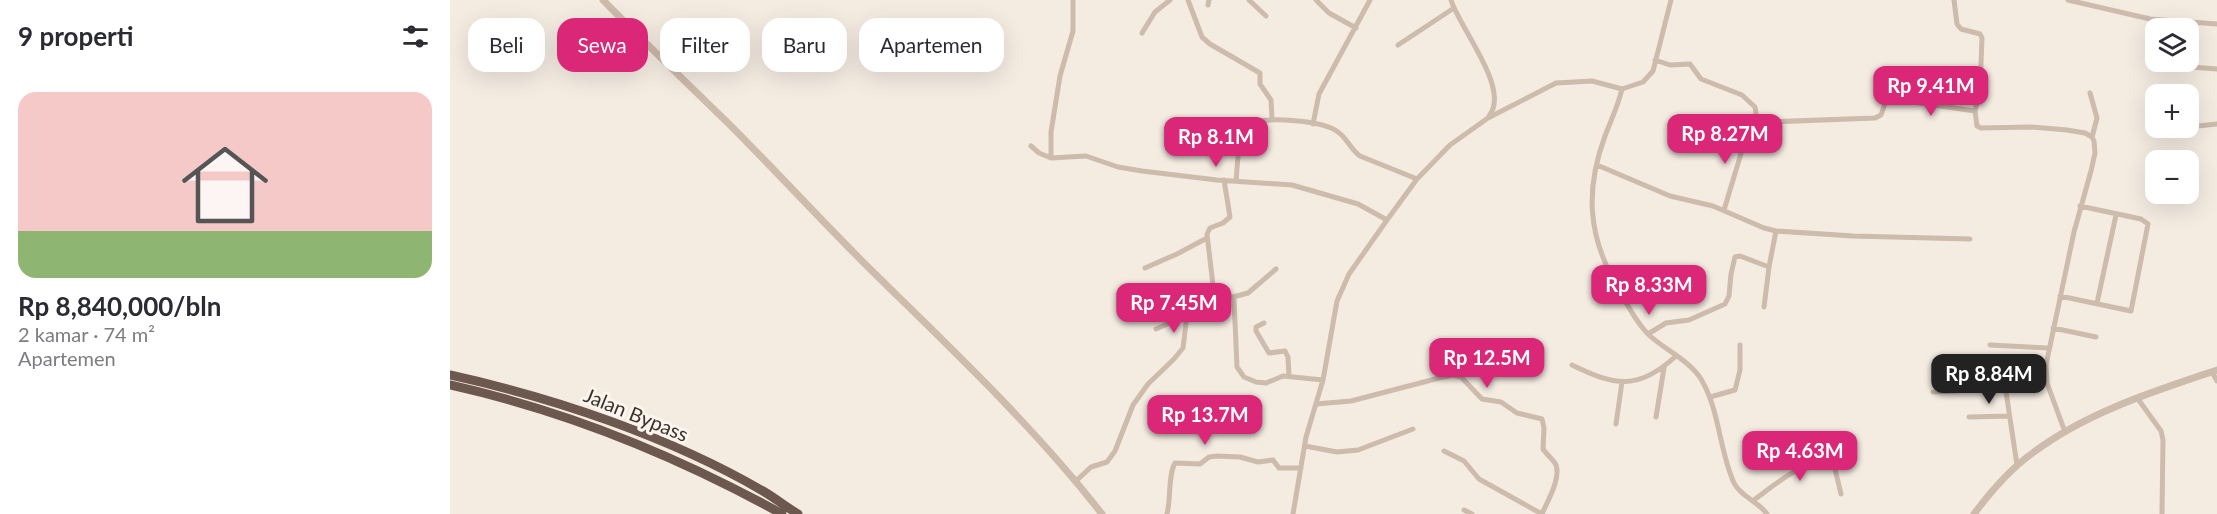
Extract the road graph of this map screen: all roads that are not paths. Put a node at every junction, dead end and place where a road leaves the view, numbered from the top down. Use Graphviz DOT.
graph roads {
  1 [pos="603,0"];
  2 [pos="1072,0"];
  3 [pos="1170,0"];
  4 [pos="1188,0"];
  5 [pos="1249,0"];
  6 [pos="1316,0"];
  7 [pos="1370,0"];
  8 [pos="1451,0"];
  9 [pos="1671,0"];
  10 [pos="1954,0"];
  11 [pos="2068,0"];
  12 [pos="1454,8"];
  13 [pos="1266,16"];
  14 [pos="2149,18"];
  15 [pos="2199,23"];
  16 [pos="2217,24"];
  17 [pos="1356,28"];
  18 [pos="1142,33"];
  19 [pos="1398,45"];
  20 [pos="1655,60"];
  21 [pos="2199,68"];
  22 [pos="2217,69"];
  23 [pos="1622,89"];
  24 [pos="2090,93"];
  25 [pos="1975,111"];
  26 [pos="1488,118"];
  27 [pos="1272,119"];
  28 [pos="1752,120"];
  29 [pos="1313,124"];
  30 [pos="2217,124"];
  31 [pos="2199,126"];
  32 [pos="2092,138"];
  33 [pos="1031,146"];
  34 [pos="1051,158"];
  35 [pos="1597,165"];
  36 [pos="1418,179"];
  37 [pos="1224,180"];
  38 [pos="1236,181"];
  39 [pos="2080,206"];
  40 [pos="1724,210"];
  41 [pos="2116,215"];
  42 [pos="1387,220"];
  43 [pos="1776,231"];
  44 [pos="1207,238"];
  45 [pos="1970,239"];
  46 [pos="1769,267"];
  47 [pos="1145,268"];
  48 [pos="1276,269"];
  49 [pos="1215,294"];
  50 [pos="2060,296"];
  51 [pos="1233,297"];
  52 [pos="2097,303"];
  53 [pos="1764,307"];
  54 [pos="1187,315"];
  55 [pos="1264,323"];
  56 [pos="2053,328"];
  57 [pos="1156,329"];
  58 [pos="1648,334"];
  59 [pos="2096,337"];
  60 [pos="1740,345"];
  61 [pos="1990,345"];
  62 [pos="2048,348"];
  63 [pos="1676,356"];
  64 [pos="1572,365"];
  65 [pos="1664,368"];
  66 [pos="2214,371"];
  67 [pos="450,375"];
  68 [pos="1289,376"];
  69 [pos="1323,380"];
  70 [pos="2217,381"];
  71 [pos="1622,382"];
  72 [pos="2047,383"];
  73 [pos="450,385"];
  74 [pos="2005,386"];
  75 [pos="1933,392"];
  76 [pos="1710,397"];
  77 [pos="2138,399"];
  78 [pos="1316,404"];
  79 [pos="2009,416"];
  80 [pos="1656,417"];
  81 [pos="1969,417"];
  82 [pos="1616,424"];
  83 [pos="1413,429"];
  84 [pos="2066,432"];
  85 [pos="1305,446"];
  86 [pos="1444,451"];
  87 [pos="2017,465"];
  88 [pos="1301,468"];
  89 [pos="1076,481"];
  90 [pos="1841,494"];
  91 [pos="1754,500"];
  92 [pos="1464,510"];
  93 [pos="782,514"];
  94 [pos="798,514"];
  95 [pos="1102,514"];
  96 [pos="1167,514"];
  97 [pos="1293,514"];
  98 [pos="1472,514"];
  99 [pos="1542,514"];
  100 [pos="1767,514"];
  101 [pos="1974,514"];
  102 [pos="2162,514"];
  1 -- 89 [label="street"];
  2 -- 34 [label="street"];
  3 -- 18 [label="street"];
  4 -- 27 [label="street"];
  5 -- 13 [label="street"];
  6 -- 17 [label="street"];
  7 -- 17 [label="street"];
  8 -- 12 [label="street"];
  9 -- 20 [label="street"];
  10 -- 25 [label="street"];
  11 -- 14 [label="street"];
  12 -- 19 [label="street"];
  12 -- 26 [label="street"];
  15 -- 16 [label="street"];
  17 -- 29 [label="street"];
  20 -- 23 [label="street"];
  20 -- 28 [label="street"];
  21 -- 22 [label="street"];
  23 -- 26 [label="street"];
  23 -- 35 [label="street"];
  24 -- 32 [label="street"];
  25 -- 28 [label="street"];
  25 -- 32 [label="street"];
  26 -- 36 [label="street"];
  27 -- 29 [label="street"];
  27 -- 38 [label="street"];
  28 -- 40 [label="street"];
  29 -- 36 [label="street"];
  30 -- 31 [label="street"];
  32 -- 39 [label="street"];
  33 -- 34 [label="street"];
  34 -- 37 [label="street"];
  35 -- 40 [label="street"];
  35 -- 58 [label="street"];
  36 -- 42 [label="street"];
  37 -- 38 [label="street"];
  37 -- 44 [label="street"];
  38 -- 42 [label="street"];
  39 -- 41 [label="street"];
  39 -- 50 [label="street"];
  40 -- 43 [label="street"];
  41 -- 52 [label="street"];
  41 -- 52 [label="street"];
  42 -- 69 [label="street"];
  43 -- 45 [label="street"];
  43 -- 46 [label="street"];
  44 -- 47 [label="street"];
  44 -- 49 [label="street"];
  46 -- 53 [label="street"];
  46 -- 58 [label="street"];
  48 -- 51 [label="street"];
  49 -- 51 [label="street"];
  49 -- 54 [label="street"];
  50 -- 52 [label="street"];
  50 -- 56 [label="street"];
  51 -- 68 [label="street"];
  54 -- 57 [label="street"];
  54 -- 89 [label="street"];
  55 -- 68 [label="street"];
  56 -- 59 [label="street"];
  56 -- 62 [label="street"];
  58 -- 63 [label="street"];
  60 -- 76 [label="street"];
  61 -- 62 [label="street"];
  62 -- 72 [label="street"];
  63 -- 65 [label="street"];
  63 -- 76 [label="street"];
  64 -- 71 [label="street"];
  65 -- 71 [label="street"];
  65 -- 80 [label="street"];
  66 -- 70 [label="street"];
  66 -- 77 [label="street"];
  67 -- 94 [label="highway, Jalan Bypass"];
  68 -- 69 [label="street"];
  69 -- 78 [label="street"];
  71 -- 82 [label="street"];
  72 -- 74 [label="street"];
  72 -- 84 [label="street"];
  73 -- 93 [label="highway, Jalan Bypass"];
  74 -- 75 [label="street"];
  74 -- 79 [label="street"];
  76 -- 91 [label="street"];
  77 -- 84 [label="street"];
  77 -- 102 [label="street"];
  78 -- 85 [label="street"];
  78 -- 99 [label="street"];
  79 -- 81 [label="street"];
  79 -- 87 [label="street"];
  83 -- 85 [label="street"];
  84 -- 87 [label="street"];
  85 -- 88 [label="street"];
  86 -- 99 [label="street"];
  87 -- 101 [label="street"];
  88 -- 96 [label="street"];
  88 -- 97 [label="street"];
  89 -- 95 [label="street"];
  90 -- 91 [label="street"];
  91 -- 100 [label="street"];
  92 -- 98 [label="street"];
}
